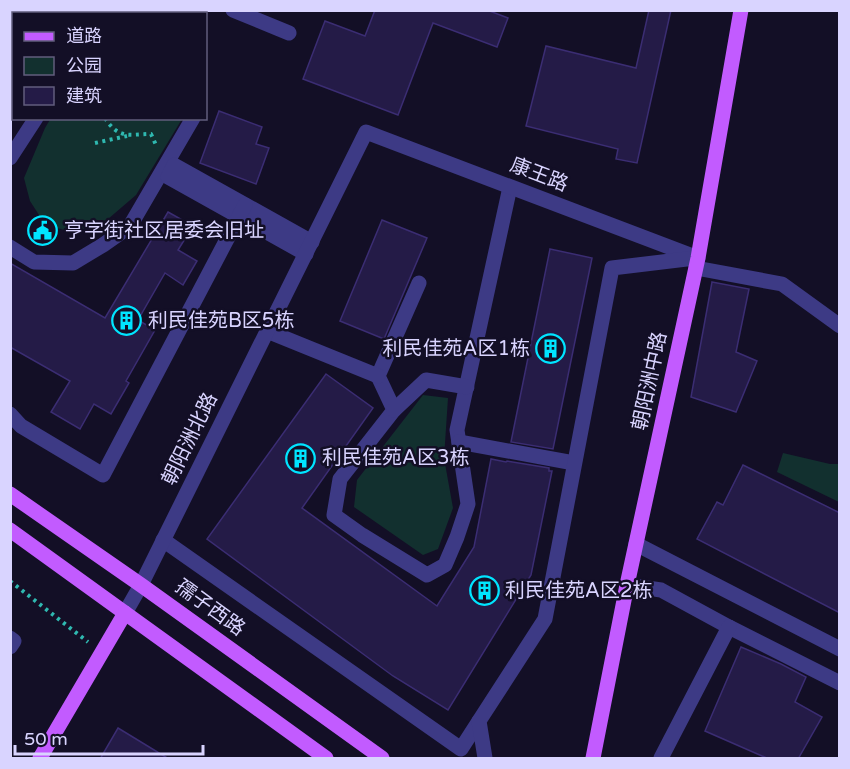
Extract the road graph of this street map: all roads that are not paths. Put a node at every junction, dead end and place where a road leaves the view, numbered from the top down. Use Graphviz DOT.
graph roads {
  1 [pos="233,10"];
  2 [pos="741,10"];
  3 [pos="289,33"];
  4 [pos="35,120"];
  5 [pos="192,120"];
  6 [pos="366,132"];
  7 [pos="10,158"];
  8 [pos="168,169"];
  9 [pos="510,187"];
  10 [pos="242,211"];
  11 [pos="10,247"];
  12 [pos="309,248"];
  13 [pos="697,263"];
  14 [pos="419,283"];
  15 [pos="840,326"];
  16 [pos="267,331"];
  17 [pos="378,376"];
  18 [pos="467,387"];
  19 [pos="394,410"];
  20 [pos="10,414"];
  21 [pos="459,442"];
  22 [pos="574,463"];
  23 [pos="10,494"];
  24 [pos="10,530"];
  25 [pos="163,540"];
  26 [pos="636,544"];
  27 [pos="141,585"];
  28 [pos="627,585"];
  29 [pos="125,613"];
  30 [pos="729,627"];
  31 [pos="10,638"];
  32 [pos="10,647"];
  33 [pos="840,649"];
  34 [pos="840,683"];
  35 [pos="479,721"];
  36 [pos="324,758"];
  37 [pos="40,759"];
  38 [pos="382,759"];
  39 [pos="485,759"];
  40 [pos="593,759"];
  41 [pos="661,759"];
  1 -- 3 [label="street"];
  2 -- 13 [label="main road, 朝阳洲中路"];
  4 -- 7 [label="street"];
  5 -- 8 [label="street"];
  6 -- 9 [label="street, 康王路"];
  6 -- 12 [label="street, 朝阳洲北路"];
  8 -- 10 [label="street"];
  8 -- 11 [label="street"];
  9 -- 13 [label="street, 康王路"];
  9 -- 18 [label="street"];
  10 -- 12 [label="street"];
  10 -- 20 [label="street"];
  12 -- 16 [label="street, 朝阳洲北路"];
  13 -- 15 [label="street, 康王路"];
  13 -- 22 [label="street"];
  13 -- 26 [label="main road, 朝阳洲中路"];
  14 -- 17 [label="street"];
  16 -- 17 [label="street"];
  16 -- 25 [label="street, 朝阳洲北路"];
  17 -- 19 [label="street"];
  18 -- 19 [label="street"];
  18 -- 21 [label="street"];
  19 -- 21 [label="street"];
  21 -- 22 [label="street"];
  22 -- 35 [label="street"];
  23 -- 27 [label="main road, 孺子西路"];
  24 -- 29 [label="main road"];
  25 -- 27 [label="street, 朝阳洲北路"];
  25 -- 35 [label="street"];
  26 -- 28 [label="main road, 朝阳洲中路"];
  26 -- 33 [label="street"];
  27 -- 29 [label="street, 朝阳洲北路"];
  27 -- 38 [label="main road, 孺子西路"];
  28 -- 30 [label="street"];
  28 -- 40 [label="main road, 朝阳洲中路"];
  29 -- 36 [label="main road"];
  29 -- 37 [label="main road, 朝阳洲北路"];
  30 -- 34 [label="street"];
  30 -- 41 [label="street"];
  31 -- 32 [label="street"];
  35 -- 39 [label="street"];
}
